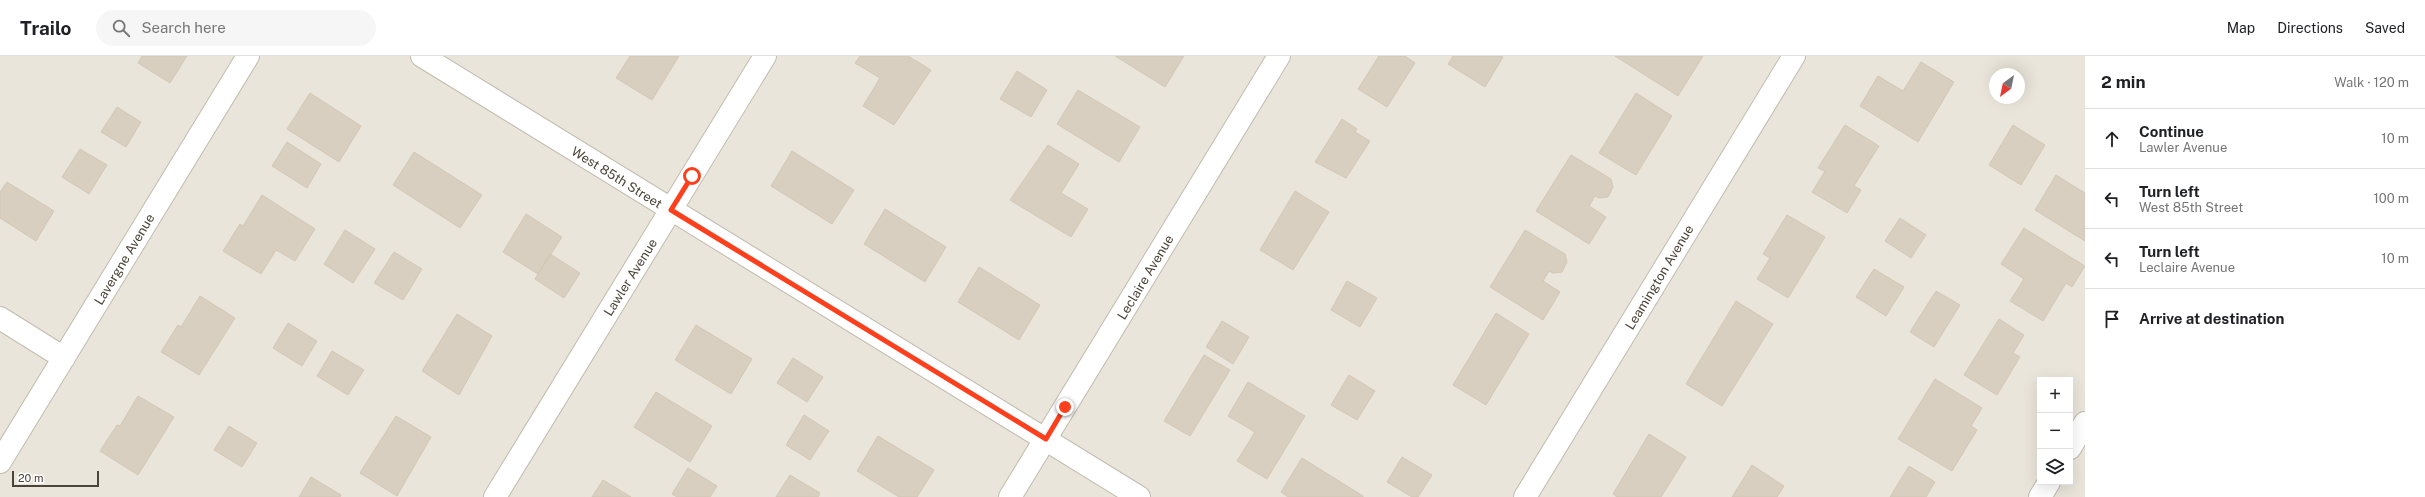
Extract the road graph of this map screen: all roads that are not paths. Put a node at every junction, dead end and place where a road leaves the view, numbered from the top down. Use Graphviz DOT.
graph roads {
  1 [pos="248,56"];
  2 [pos="422,56"];
  3 [pos="765,56"];
  4 [pos="1279,56"];
  5 [pos="1794,56"];
  6 [pos="671,210"];
  7 [pos="0,318"];
  8 [pos="64,358"];
  9 [pos="2085,423"];
  10 [pos="1046,439"];
  11 [pos="2073,443"];
  12 [pos="0,462"];
  13 [pos="2047,485"];
  14 [pos="495,497"];
  15 [pos="1010,497"];
  16 [pos="1140,497"];
  17 [pos="1525,497"];
  18 [pos="2040,497"];
  1 -- 8 [label="street, Lavergne Avenue"];
  2 -- 6 [label="street, West 85th Street"];
  3 -- 6 [label="street, Lawler Avenue"];
  4 -- 10 [label="street, Leclaire Avenue"];
  5 -- 17 [label="street, Leamington Avenue"];
  6 -- 10 [label="street, West 85th Street"];
  6 -- 14 [label="street, Lawler Avenue"];
  7 -- 8 [label="street"];
  8 -- 12 [label="street, Lavergne Avenue"];
  9 -- 11 [label="street"];
  10 -- 15 [label="street, Leclaire Avenue"];
  10 -- 16 [label="street, West 85th Street"];
  13 -- 18 [label="street"];
}
